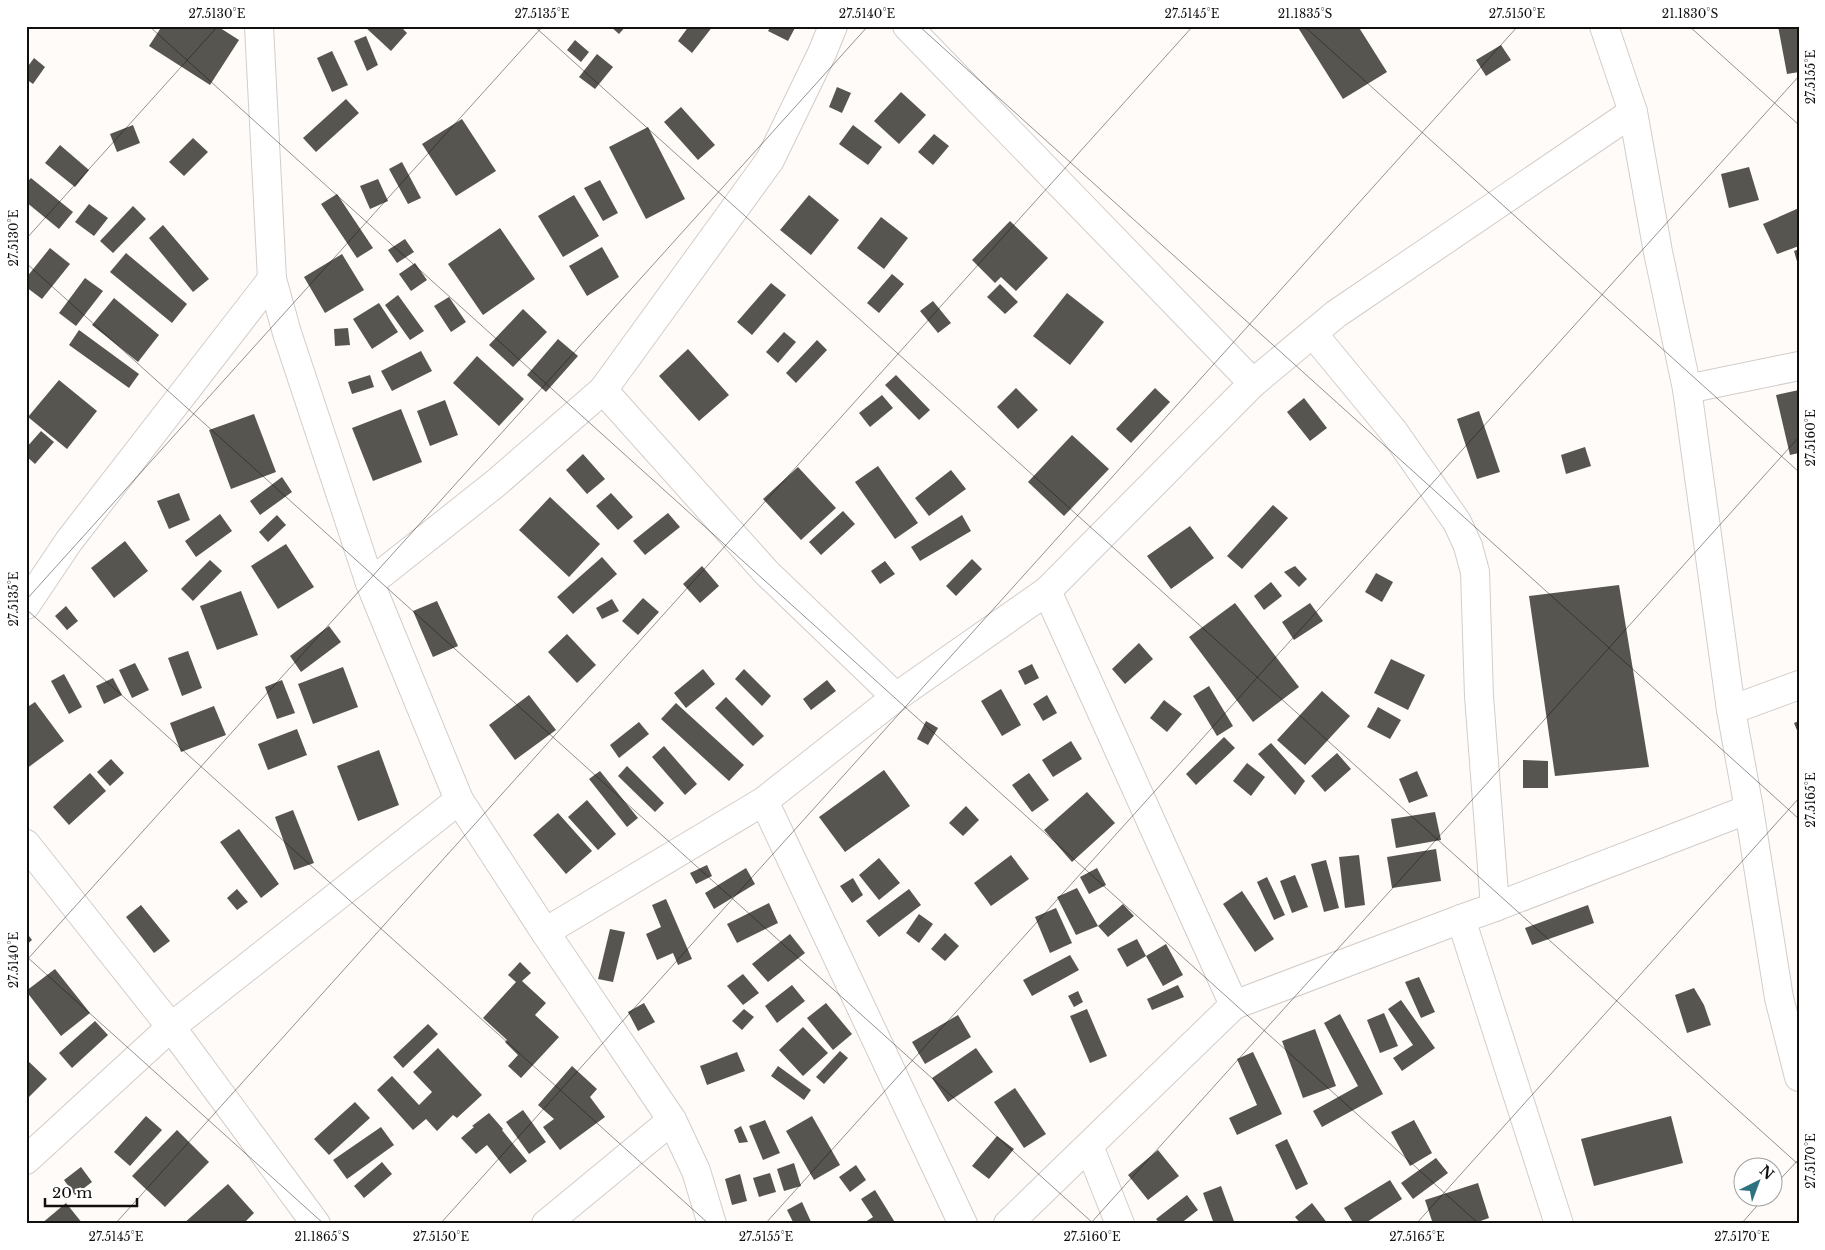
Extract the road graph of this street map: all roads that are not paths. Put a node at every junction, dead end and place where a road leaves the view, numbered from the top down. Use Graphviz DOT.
graph roads {
  1 [pos="259,26"];
  2 [pos="833,26"];
  3 [pos="907,26"];
  4 [pos="1604,26"];
  5 [pos="1633,112"];
  6 [pos="272,279"];
  7 [pos="1314,335"];
  8 [pos="1799,366"];
  9 [pos="1253,383"];
  10 [pos="1687,389"];
  11 [pos="603,390"];
  12 [pos="370,583"];
  13 [pos="1047,591"];
  14 [pos="26,605"];
  15 [pos="1799,685"];
  16 [pos="896,697"];
  17 [pos="1730,710"];
  18 [pos="459,800"];
  19 [pos="764,801"];
  20 [pos="1749,809"];
  21 [pos="26,844"];
  22 [pos="1496,908"];
  23 [pos="1461,919"];
  24 [pos="545,932"];
  25 [pos="1234,1005"];
  26 [pos="171,1027"];
  27 [pos="1799,1077"];
  28 [pos="672,1120"];
  29 [pos="1089,1146"];
  30 [pos="26,1160"];
  31 [pos="316,1224"];
  32 [pos="546,1224"];
  33 [pos="712,1224"];
  34 [pos="963,1224"];
  35 [pos="1008,1224"];
  36 [pos="1120,1224"];
  37 [pos="1559,1224"];
  1 -- 6 [label="street"];
  2 -- 11 [label="street"];
  3 -- 9 [label="street"];
  4 -- 5 [label="street"];
  5 -- 7 [label="street"];
  5 -- 10 [label="street"];
  6 -- 12 [label="street"];
  6 -- 14 [label="street"];
  7 -- 9 [label="street"];
  7 -- 22 [label="street"];
  8 -- 10 [label="street"];
  9 -- 13 [label="street"];
  10 -- 17 [label="street"];
  11 -- 12 [label="street"];
  11 -- 16 [label="street"];
  12 -- 18 [label="street"];
  13 -- 16 [label="street"];
  13 -- 25 [label="street"];
  15 -- 17 [label="street"];
  16 -- 19 [label="street"];
  17 -- 20 [label="street"];
  18 -- 24 [label="street"];
  18 -- 26 [label="street"];
  19 -- 24 [label="street"];
  19 -- 34 [label="street"];
  20 -- 22 [label="street"];
  20 -- 27 [label="street"];
  21 -- 26 [label="street"];
  22 -- 23 [label="street"];
  23 -- 25 [label="street"];
  23 -- 37 [label="street"];
  24 -- 28 [label="street"];
  25 -- 29 [label="street"];
  26 -- 30 [label="street"];
  26 -- 31 [label="street"];
  28 -- 32 [label="street"];
  28 -- 33 [label="street"];
  29 -- 35 [label="street"];
  29 -- 36 [label="street"];
}
